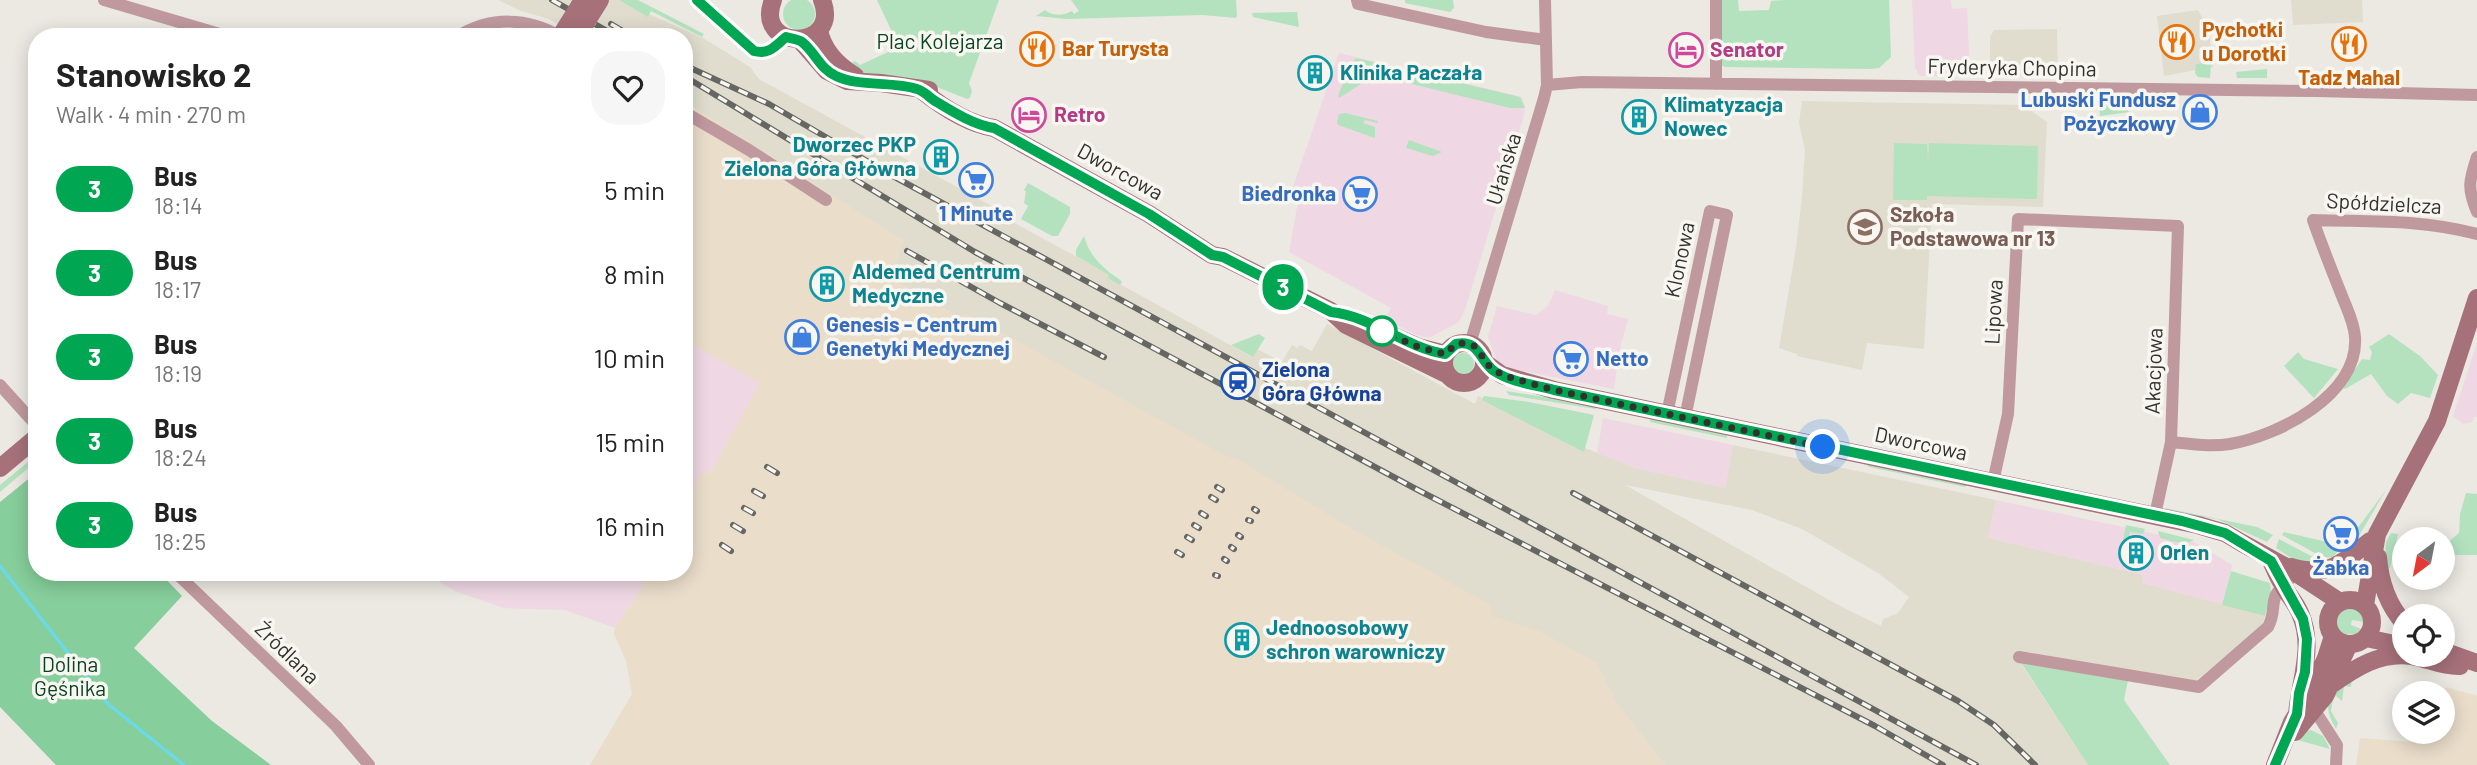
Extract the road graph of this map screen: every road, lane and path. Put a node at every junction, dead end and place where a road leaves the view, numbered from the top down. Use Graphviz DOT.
graph roads {
  1 [pos="104,0"];
  2 [pos="583,0"];
  3 [pos="600,0"];
  4 [pos="774,0"];
  5 [pos="839,0"];
  6 [pos="1357,0"];
  7 [pos="1545,0"];
  8 [pos="1716,0"];
  9 [pos="824,6"];
  10 [pos="199,28"];
  11 [pos="476,28"];
  12 [pos="542,28"];
  13 [pos="566,28"];
  14 [pos="583,28"];
  15 [pos="819,30"];
  16 [pos="800,40"];
  17 [pos="1546,40"];
  18 [pos="864,81"];
  19 [pos="1716,84"];
  20 [pos="1547,85"];
  21 [pos="2477,95"];
  22 [pos="693,117"];
  23 [pos="2477,158"];
  24 [pos="827,200"];
  25 [pos="2477,212"];
  26 [pos="2178,226"];
  27 [pos="2477,233"];
  28 [pos="2477,298"];
  29 [pos="1331,312"];
  30 [pos="1470,344"];
  31 [pos="1445,354"];
  32 [pos="1484,362"];
  33 [pos="1446,374"];
  34 [pos="1473,382"];
  35 [pos="0,385"];
  36 [pos="1554,390"];
  37 [pos="28,416"];
  38 [pos="1676,416"];
  39 [pos="2171,442"];
  40 [pos="28,445"];
  41 [pos="0,468"];
  42 [pos="1993,482"];
  43 [pos="2155,515"];
  44 [pos="2374,539"];
  45 [pos="2271,561"];
  46 [pos="184,581"];
  47 [pos="2286,582"];
  48 [pos="2338,605"];
  49 [pos="2392,606"];
  50 [pos="2369,613"];
  51 [pos="2392,629"];
  52 [pos="2366,638"];
  53 [pos="2341,640"];
  54 [pos="2392,643"];
  55 [pos="2455,650"];
  56 [pos="2019,657"];
  57 [pos="2470,665"];
  58 [pos="2331,685"];
  59 [pos="2311,704"];
  60 [pos="2297,714"];
  61 [pos="2287,738"];
  62 [pos="369,765"];
  63 [pos="2276,765"];
  64 [pos="2336,765"];
  1 -- 10 [label="street"];
  2 -- 13 [label="street, bridge"];
  3 -- 14 [label="street, bridge"];
  4 -- 16 [label="street, Dworcowa"];
  5 -- 9 [label="street"];
  6 -- 17 [label="street"];
  7 -- 17 [label="street, Ułańska"];
  8 -- 19 [label="street"];
  9 -- 15 [label="street"];
  11 -- 12 [label="street"];
  15 -- 16 [label="street"];
  15 -- 18 [label="street, Dworcowa"];
  16 -- 18 [label="street, Dworcowa"];
  17 -- 20 [label="street, Ułańska"];
  18 -- 29 [label="street, Dworcowa"];
  19 -- 20 [label="street, Fryderyka Chopina"];
  19 -- 21 [label="street, Fryderyka Chopina"];
  20 -- 30 [label="street, Ułańska"];
  22 -- 24 [label="street"];
  23 -- 25 [label="street"];
  26 -- 39 [label="street, Akacjowa"];
  26 -- 42 [label="street, Lipowa"];
  27 -- 39 [label="street, Spółdzielcza"];
  28 -- 44 [label="street"];
  29 -- 31 [label="street, Dworcowa"];
  29 -- 33 [label="street, Dworcowa"];
  30 -- 31 [label="street"];
  30 -- 32 [label="street"];
  31 -- 33 [label="street"];
  32 -- 34 [label="street"];
  32 -- 36 [label="street, Dworcowa"];
  33 -- 34 [label="street"];
  34 -- 36 [label="street, Dworcowa"];
  35 -- 37 [label="street"];
  36 -- 38 [label="street, Dworcowa"];
  38 -- 38 [label="street, Klonowa"];
  38 -- 42 [label="street, Dworcowa"];
  39 -- 43 [label="street, Akacjowa"];
  40 -- 41 [label="street"];
  42 -- 43 [label="street, Dworcowa"];
  43 -- 45 [label="street, Dworcowa"];
  44 -- 45 [label="street"];
  44 -- 48 [label="street"];
  44 -- 49 [label="street"];
  44 -- 50 [label="street"];
  45 -- 47 [label="street, Dworcowa"];
  45 -- 48 [label="street, Dworcowa"];
  46 -- 62 [label="street, Źródlana"];
  47 -- 48 [label="street, Dworcowa"];
  47 -- 56 [label="street"];
  47 -- 60 [label="street"];
  48 -- 50 [label="street"];
  48 -- 53 [label="street"];
  50 -- 51 [label="street"];
  50 -- 52 [label="street"];
  52 -- 53 [label="street"];
  52 -- 54 [label="street"];
  53 -- 58 [label="street"];
  53 -- 59 [label="street"];
  55 -- 57 [label="street"];
  57 -- 58 [label="street"];
  58 -- 59 [label="street"];
  59 -- 60 [label="street"];
  59 -- 61 [label="street"];
  59 -- 64 [label="street"];
  60 -- 61 [label="street"];
  61 -- 63 [label="street"];
}
